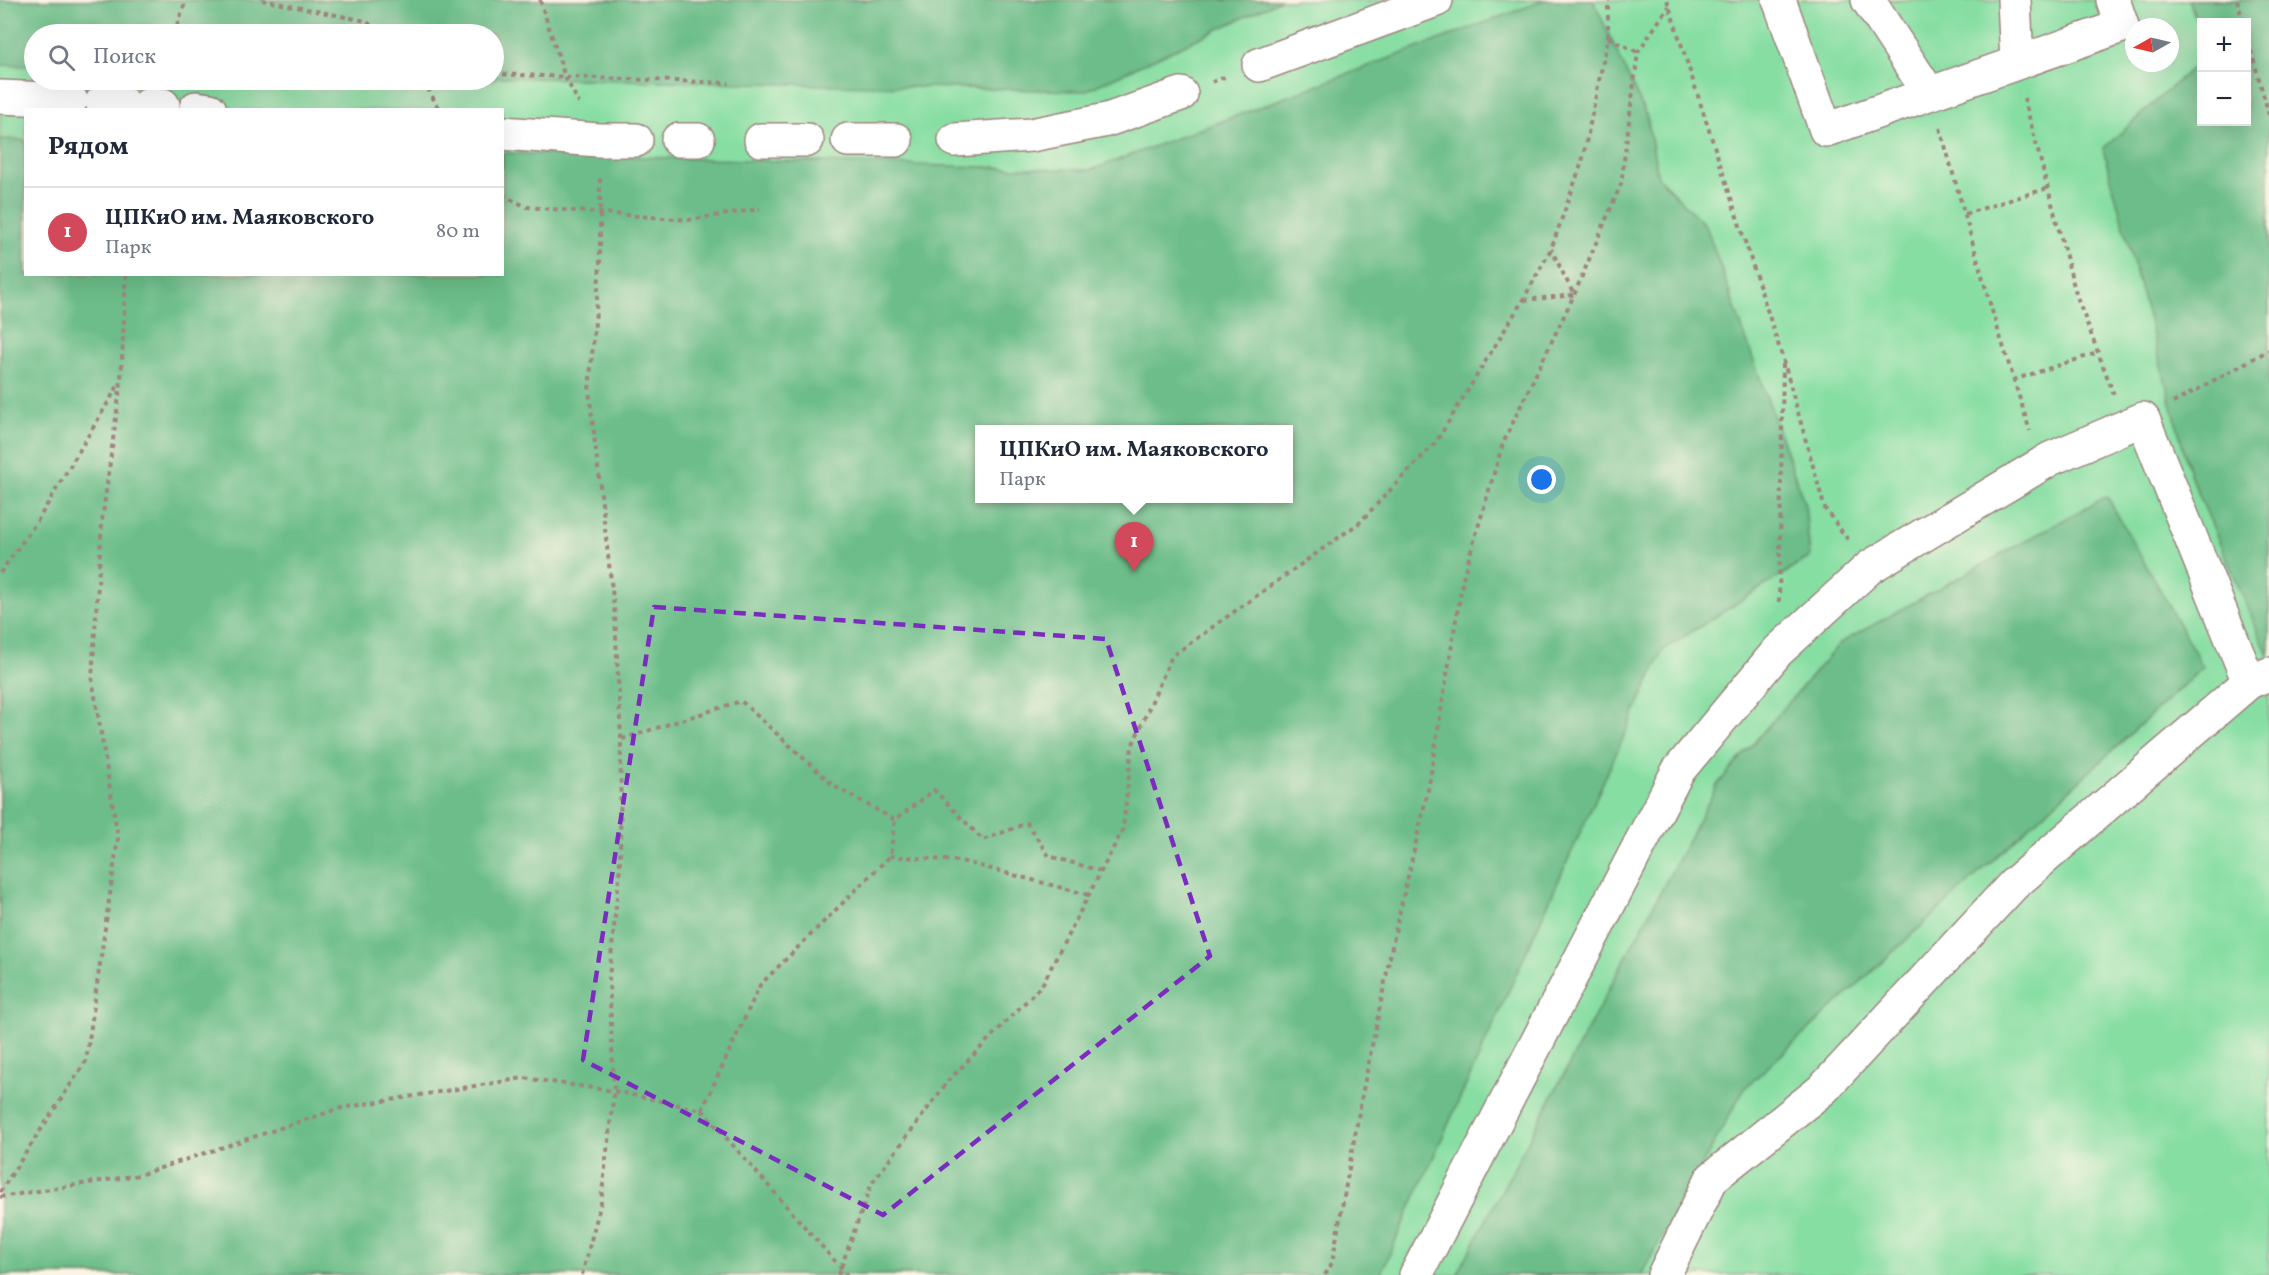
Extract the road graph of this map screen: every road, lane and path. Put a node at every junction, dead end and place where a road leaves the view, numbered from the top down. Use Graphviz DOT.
graph roads {
  1 [pos="186,0"];
  2 [pos="262,0"];
  3 [pos="540,0"];
  4 [pos="1436,0"];
  5 [pos="1608,0"];
  6 [pos="1667,0"];
  7 [pos="1779,0"];
  8 [pos="1868,0"];
  9 [pos="2014,0"];
  10 [pos="2113,0"];
  11 [pos="2237,0"];
  12 [pos="1668,6"];
  13 [pos="2242,18"];
  14 [pos="178,24"];
  15 [pos="369,24"];
  16 [pos="1608,38"];
  17 [pos="2251,48"];
  18 [pos="1638,52"];
  19 [pos="2018,62"];
  20 [pos="1259,65"];
  21 [pos="504,74"];
  22 [pos="566,77"];
  23 [pos="729,83"];
  24 [pos="429,90"];
  25 [pos="1929,93"];
  26 [pos="1180,94"];
  27 [pos="0,97"];
  28 [pos="2025,102"];
  29 [pos="121,103"];
  30 [pos="439,108"];
  31 [pos="2269,115"];
  32 [pos="1940,128"];
  33 [pos="504,133"];
  34 [pos="600,140"];
  35 [pos="636,140"];
  36 [pos="761,140"];
  37 [pos="807,140"];
  38 [pos="848,140"];
  39 [pos="896,140"];
  40 [pos="956,140"];
  41 [pos="2048,188"];
  42 [pos="504,196"];
  43 [pos="760,209"];
  44 [pos="600,212"];
  45 [pos="1965,214"];
  46 [pos="1551,249"];
  47 [pos="126,276"];
  48 [pos="1574,295"];
  49 [pos="1523,300"];
  50 [pos="2269,350"];
  51 [pos="2097,353"];
  52 [pos="1783,359"];
  53 [pos="2013,380"];
  54 [pos="121,381"];
  55 [pos="2110,386"];
  56 [pos="2024,414"];
  57 [pos="2143,419"];
  58 [pos="1870,567"];
  59 [pos="0,573"];
  60 [pos="1778,651"];
  61 [pos="2259,678"];
  62 [pos="621,739"];
  63 [pos="895,820"];
  64 [pos="890,856"];
  65 [pos="1101,871"];
  66 [pos="1089,895"];
  67 [pos="614,1090"];
  68 [pos="702,1110"];
  69 [pos="0,1192"];
  70 [pos="0,1197"];
  71 [pos="842,1268"];
  72 [pos="582,1275"];
  73 [pos="838,1275"];
  74 [pos="847,1275"];
  75 [pos="1325,1275"];
  76 [pos="1416,1275"];
  77 [pos="1664,1275"];
  1 -- 14 [label="path"];
  2 -- 15 [label="path"];
  3 -- 22 [label="path"];
  4 -- 20 [label="street"];
  5 -- 16 [label="path"];
  6 -- 12 [label="path"];
  7 -- 25 [label="street"];
  8 -- 25 [label="street"];
  9 -- 19 [label="street"];
  10 -- 19 [label="street"];
  11 -- 13 [label="path"];
  12 -- 18 [label="path"];
  12 -- 52 [label="path"];
  16 -- 18 [label="path"];
  16 -- 46 [label="path"];
  17 -- 31 [label="path"];
  18 -- 48 [label="path"];
  19 -- 25 [label="street"];
  20 -- 26 [label="path"];
  21 -- 22 [label="path"];
  22 -- 23 [label="path"];
  22 -- 34 [label="path"];
  24 -- 30 [label="path"];
  26 -- 40 [label="street"];
  27 -- 29 [label="street"];
  28 -- 41 [label="path"];
  32 -- 45 [label="path"];
  33 -- 34 [label="street"];
  34 -- 35 [label="street"];
  34 -- 44 [label="path"];
  36 -- 37 [label="street"];
  38 -- 39 [label="street"];
  41 -- 45 [label="path"];
  41 -- 51 [label="path"];
  42 -- 44 [label="path"];
  43 -- 44 [label="path"];
  44 -- 62 [label="path"];
  45 -- 53 [label="path"];
  46 -- 48 [label="path"];
  46 -- 49 [label="path"];
  47 -- 54 [label="path"];
  48 -- 49 [label="path"];
  48 -- 75 [label="path"];
  49 -- 65 [label="path"];
  50 -- 57 [label="path"];
  51 -- 53 [label="path"];
  51 -- 55 [label="path"];
  52 -- 58 [label="path"];
  52 -- 60 [label="path"];
  53 -- 56 [label="path"];
  54 -- 59 [label="path"];
  54 -- 69 [label="path"];
  57 -- 58 [label="street"];
  57 -- 61 [label="street"];
  58 -- 60 [label="street"];
  60 -- 76 [label="street"];
  61 -- 77 [label="street"];
  62 -- 63 [label="path"];
  62 -- 67 [label="path"];
  63 -- 64 [label="path"];
  63 -- 65 [label="path"];
  64 -- 66 [label="path"];
  64 -- 68 [label="path"];
  65 -- 66 [label="path"];
  66 -- 71 [label="path"];
  67 -- 68 [label="path"];
  67 -- 70 [label="path"];
  67 -- 72 [label="path"];
  68 -- 71 [label="path"];
  71 -- 73 [label="path"];
  71 -- 74 [label="path"];
}
